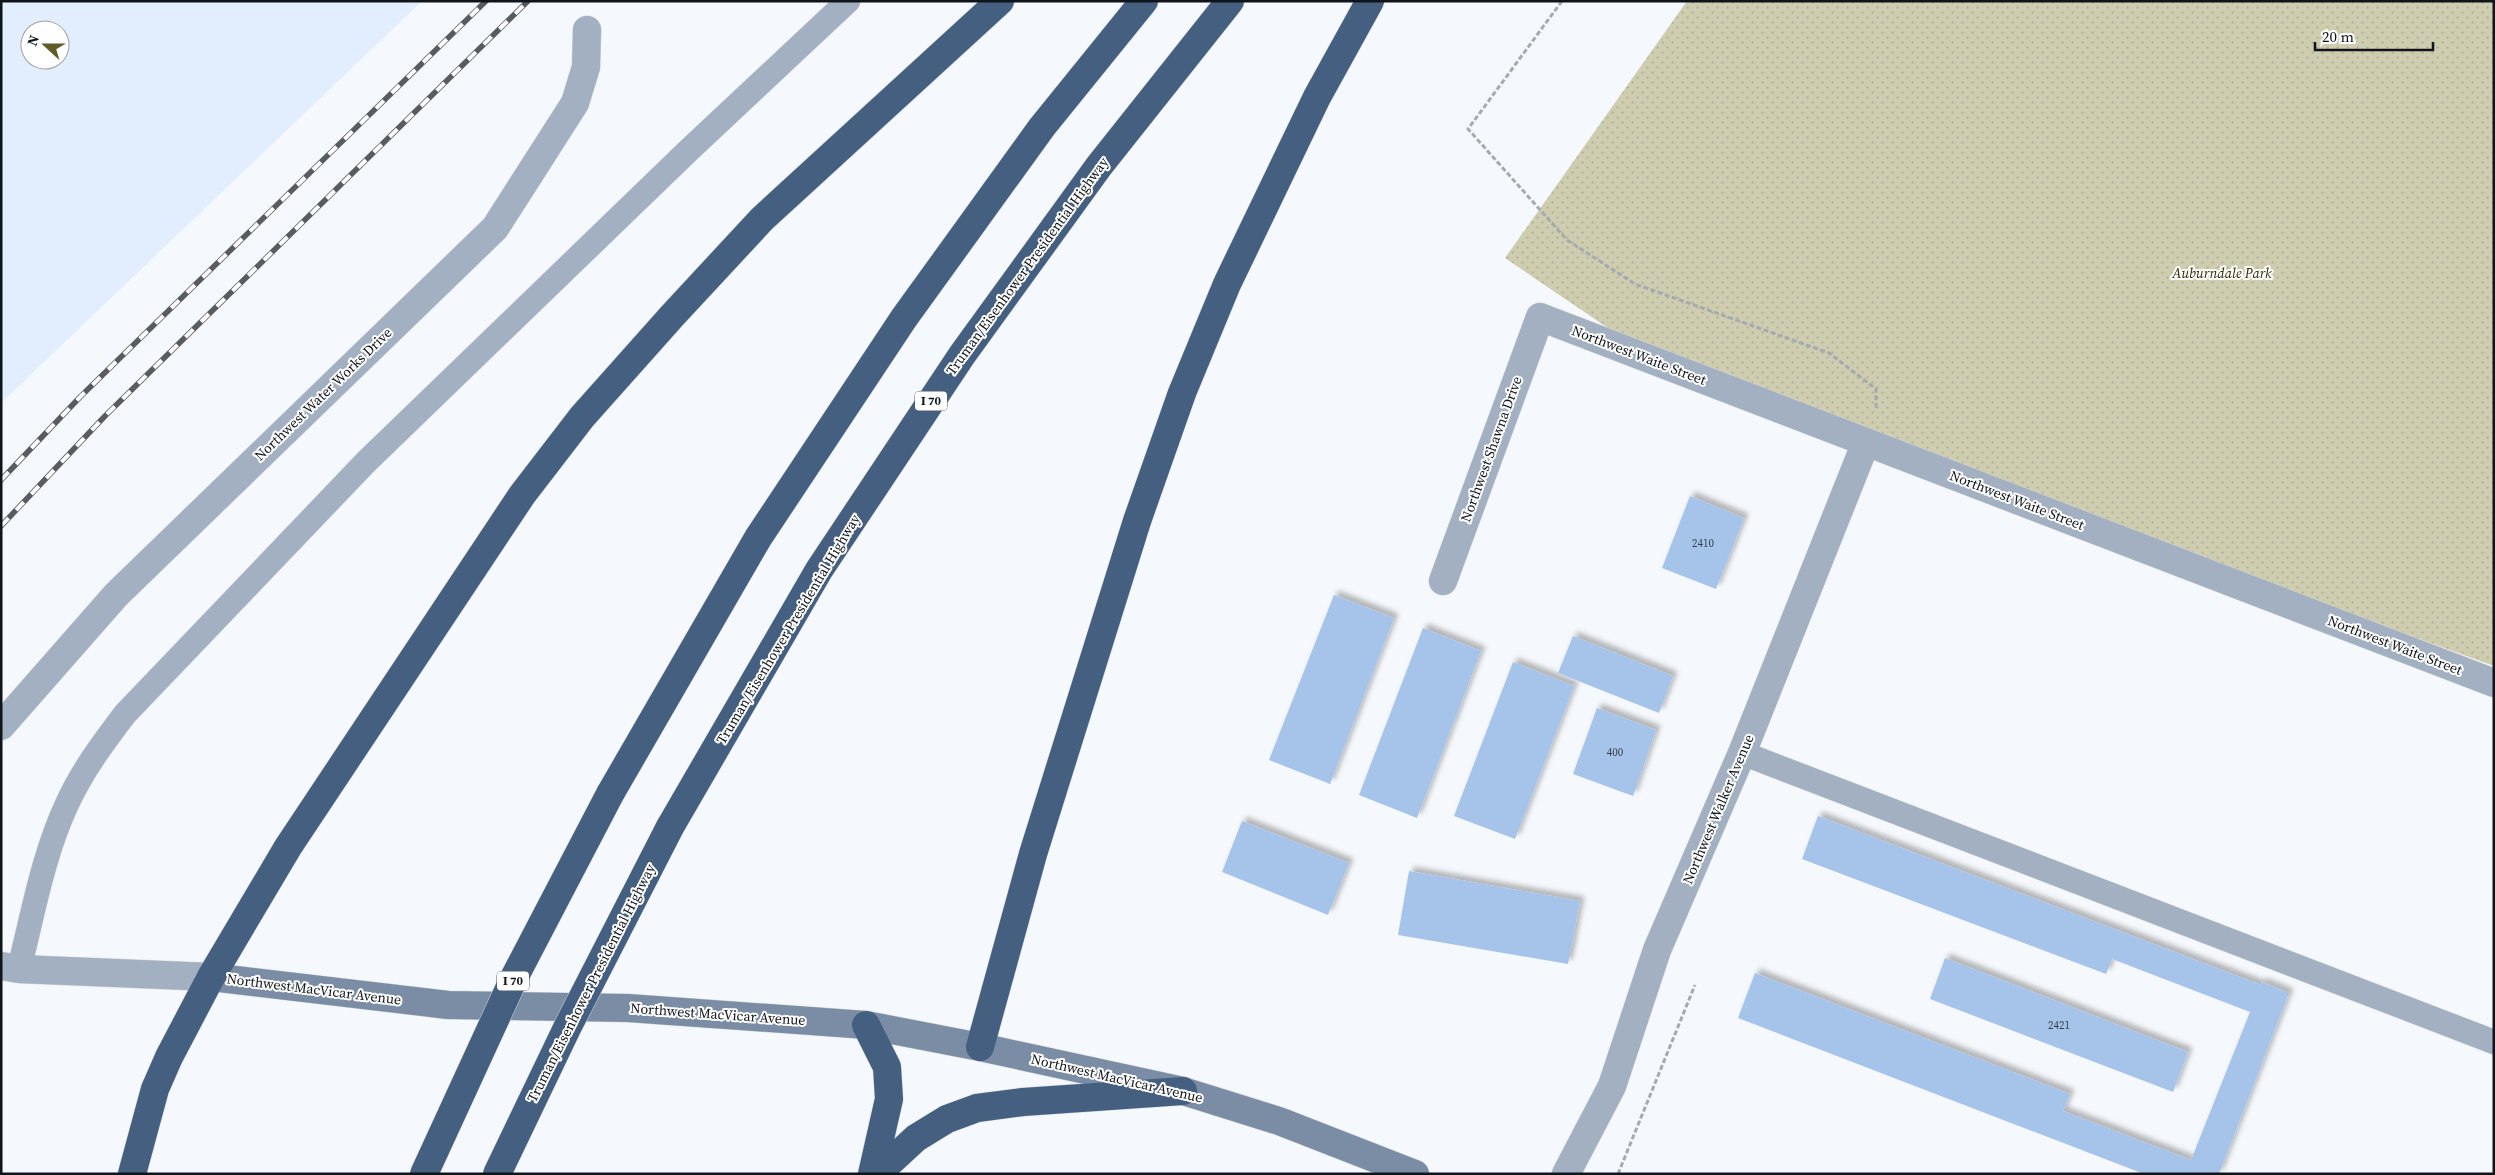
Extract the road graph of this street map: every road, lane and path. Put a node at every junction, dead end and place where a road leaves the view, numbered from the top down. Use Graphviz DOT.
graph roads {
  1 [pos="848,1"];
  2 [pos="1000,1"];
  3 [pos="1144,1"];
  4 [pos="1230,1"];
  5 [pos="1370,1"];
  6 [pos="1562,1"];
  7 [pos="587,30"];
  8 [pos="1540,317"];
  9 [pos="1876,416"];
  10 [pos="1866,442"];
  11 [pos="1443,581"];
  12 [pos="2494,683"];
  13 [pos="1,726"];
  14 [pos="1742,753"];
  15 [pos="10,967"];
  16 [pos="210,977"];
  17 [pos="1695,985"];
  18 [pos="866,1025"];
  19 [pos="2494,1042"];
  20 [pos="980,1047"];
  21 [pos="1183,1091"];
  22 [pos="132,1174"];
  23 [pos="424,1174"];
  24 [pos="497,1174"];
  25 [pos="872,1174"];
  26 [pos="877,1174"];
  27 [pos="1415,1174"];
  28 [pos="1566,1174"];
  29 [pos="1618,1174"];
  1 -- 15 [label="lane"];
  2 -- 16 [label="highway"];
  3 -- 23 [label="highway, I 70, bridge"];
  4 -- 24 [label="highway, Truman/Eisenhower Presidential Highway / I 70, bridge"];
  5 -- 20 [label="highway"];
  6 -- 9 [label="path"];
  7 -- 13 [label="street, Northwest Water Works Drive"];
  8 -- 10 [label="street, Northwest Waite Street"];
  8 -- 11 [label="street, Northwest Shawna Drive"];
  10 -- 12 [label="street, Northwest Waite Street"];
  10 -- 14 [label="street, Northwest Walker Avenue"];
  14 -- 19 [label="lane"];
  14 -- 28 [label="street, Northwest Walker Avenue"];
  15 -- 16 [label="street, Northwest MacVicar Avenue"];
  16 -- 18 [label="main road, Northwest MacVicar Avenue"];
  16 -- 22 [label="highway"];
  17 -- 29 [label="path"];
  18 -- 20 [label="main road, Northwest MacVicar Avenue"];
  18 -- 25 [label="highway"];
  20 -- 21 [label="main road, Northwest MacVicar Avenue"];
  21 -- 26 [label="highway"];
  21 -- 27 [label="main road, Northwest MacVicar Avenue"];
}
